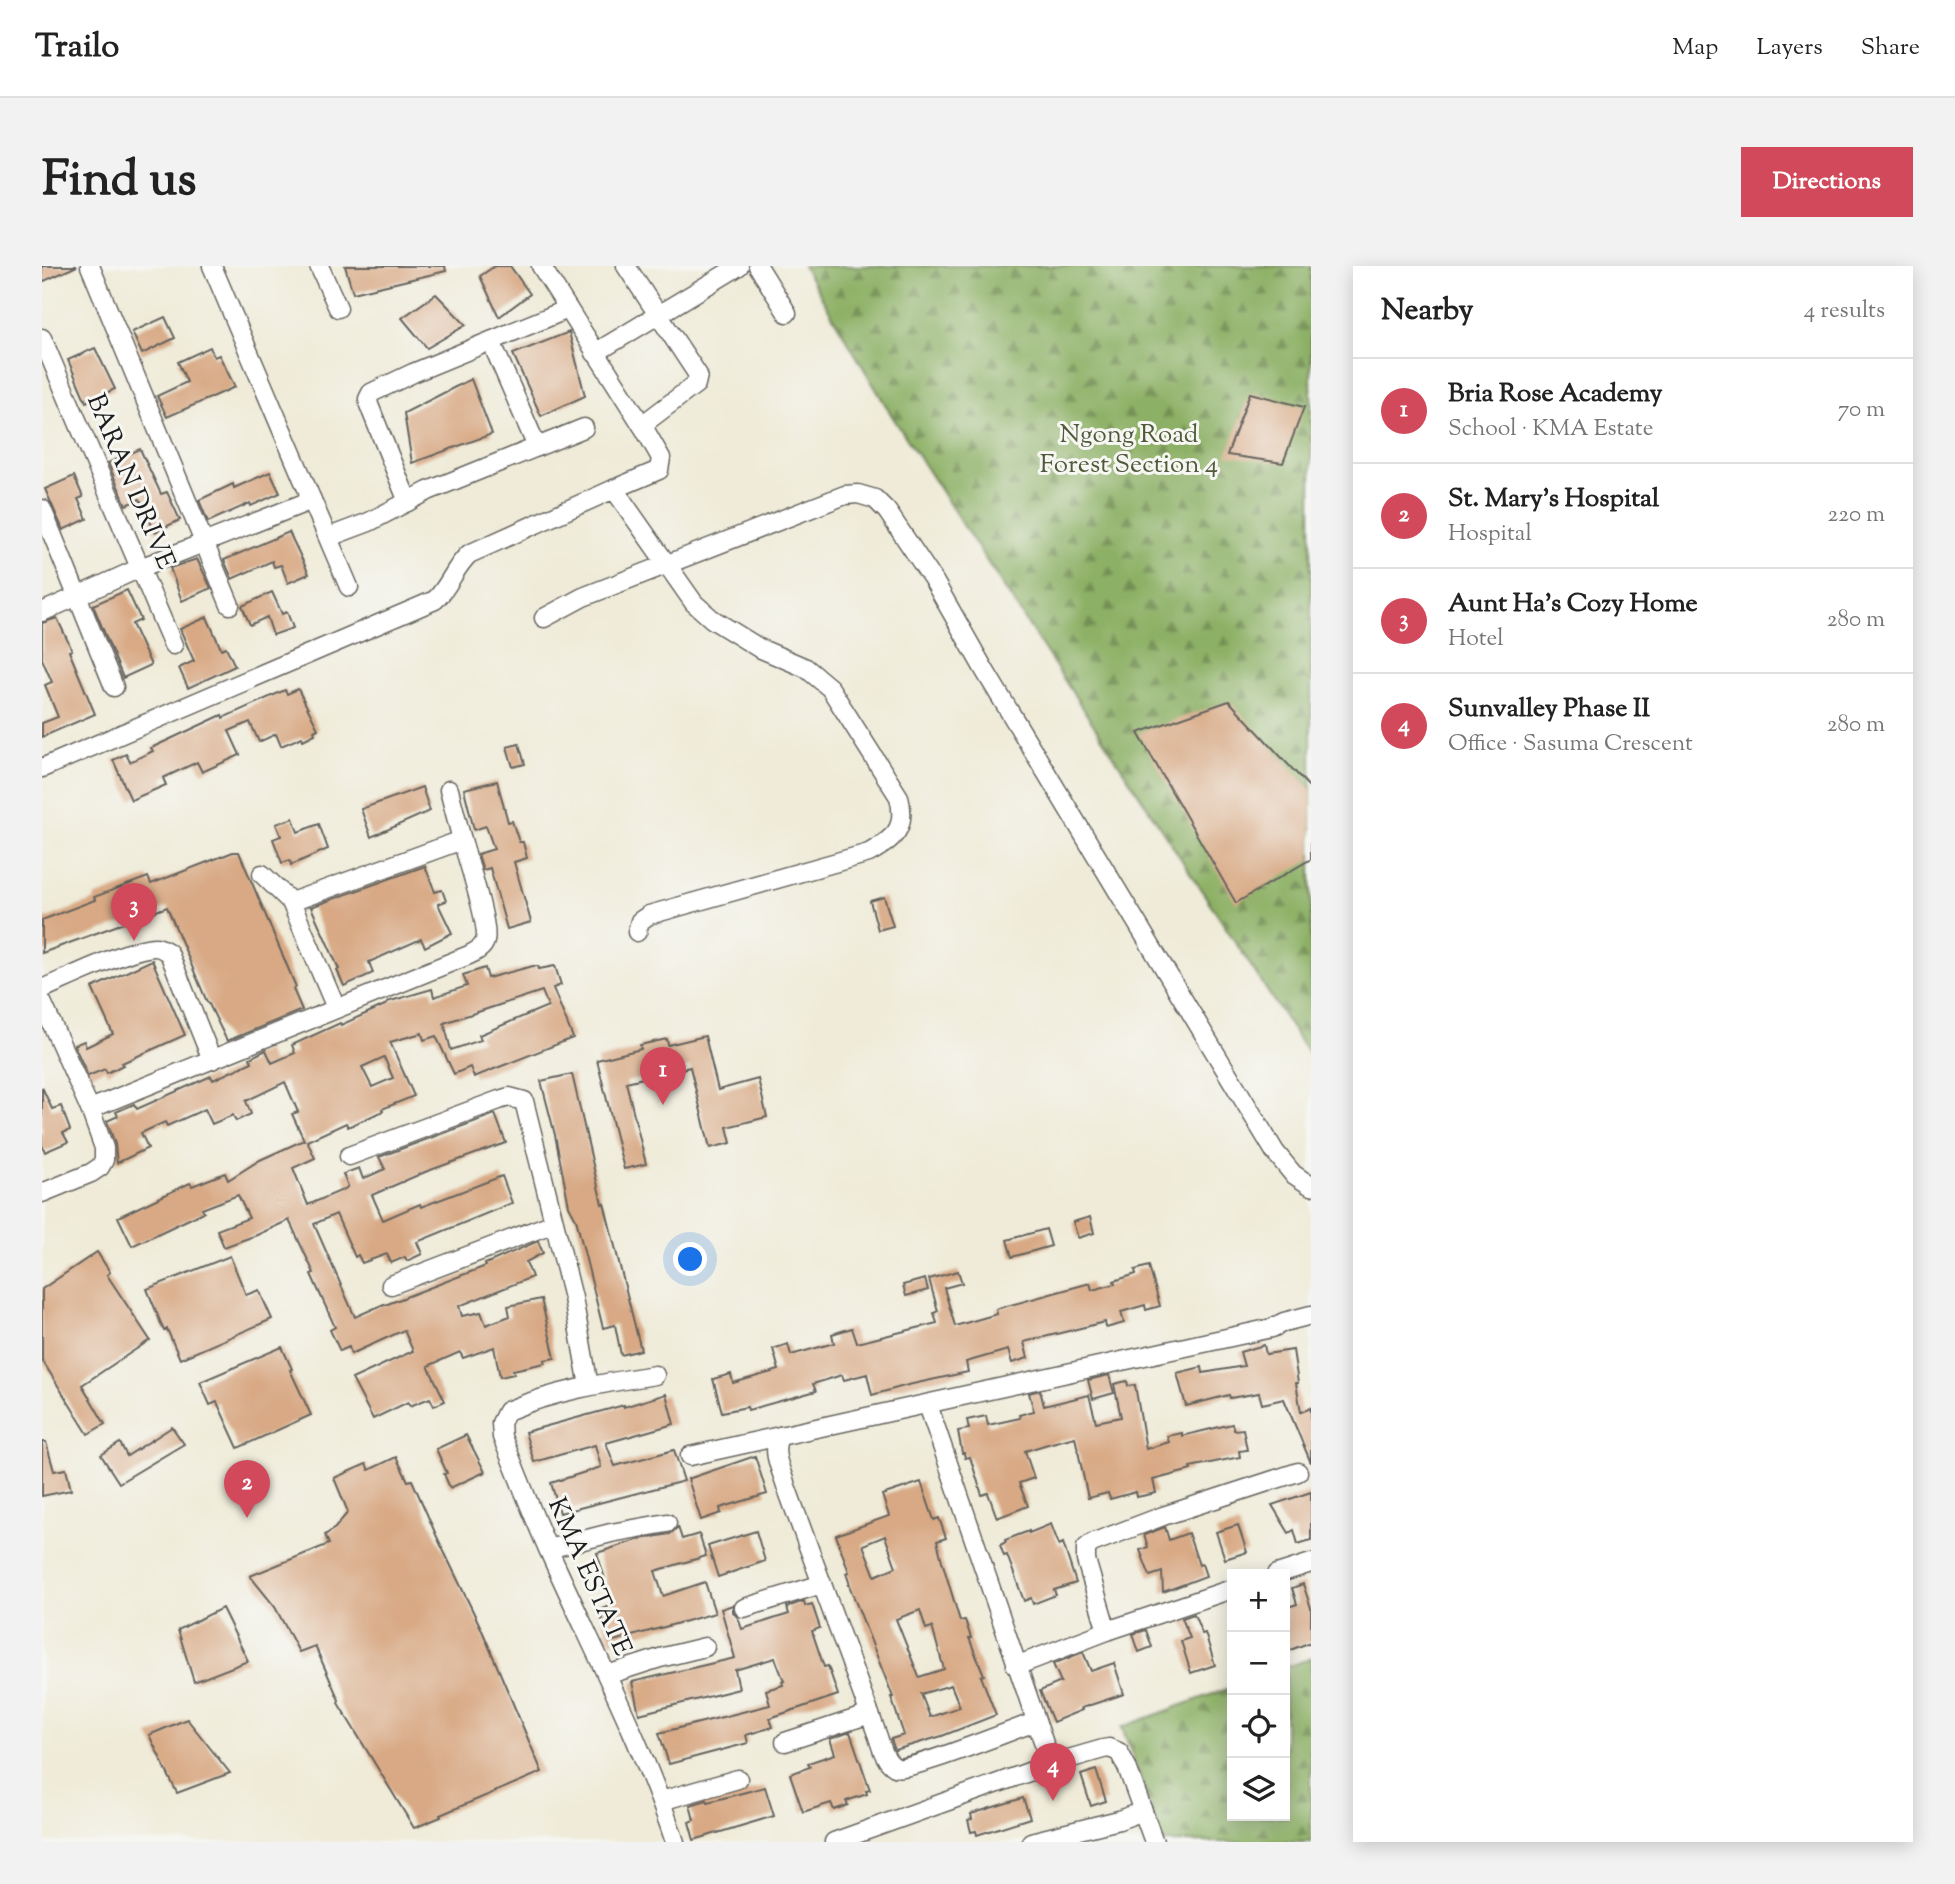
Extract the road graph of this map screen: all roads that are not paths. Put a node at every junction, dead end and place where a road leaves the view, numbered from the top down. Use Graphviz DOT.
graph roads {
  1 [pos="90,266"];
  2 [pos="212,266"];
  3 [pos="319,266"];
  4 [pos="541,266"];
  5 [pos="626,266"];
  6 [pos="738,266"];
  7 [pos="758,266"];
  8 [pos="338,308"];
  9 [pos="568,309"];
  10 [pos="787,313"];
  11 [pos="657,316"];
  12 [pos="42,338"];
  13 [pos="491,341"];
  14 [pos="595,353"];
  15 [pos="642,425"];
  16 [pos="584,428"];
  17 [pos="537,447"];
  18 [pos="614,489"];
  19 [pos="312,500"];
  20 [pos="408,502"];
  21 [pos="42,509"];
  22 [pos="329,537"];
  23 [pos="205,542"];
  24 [pos="668,563"];
  25 [pos="140,568"];
  26 [pos="349,587"];
  27 [pos="79,596"];
  28 [pos="230,606"];
  29 [pos="42,612"];
  30 [pos="544,618"];
  31 [pos="173,645"];
  32 [pos="114,687"];
  33 [pos="42,768"];
  34 [pos="449,790"];
  35 [pos="463,839"];
  36 [pos="262,874"];
  37 [pos="291,902"];
  38 [pos="637,932"];
  39 [pos="42,989"];
  40 [pos="42,1002"];
  41 [pos="336,1008"];
  42 [pos="212,1060"];
  43 [pos="90,1110"];
  44 [pos="349,1156"];
  45 [pos="1311,1186"];
  46 [pos="42,1193"];
  47 [pos="555,1223"];
  48 [pos="391,1285"];
  49 [pos="1311,1315"];
  50 [pos="655,1375"];
  51 [pos="589,1386"];
  52 [pos="928,1405"];
  53 [pos="780,1436"];
  54 [pos="690,1456"];
  55 [pos="1298,1472"];
  56 [pos="667,1523"];
  57 [pos="548,1549"];
  58 [pos="1311,1563"];
  59 [pos="1290,1570"];
  60 [pos="822,1584"];
  61 [pos="1227,1591"];
  62 [pos="744,1608"];
  63 [pos="1107,1631"];
  64 [pos="705,1647"];
  65 [pos="1016,1666"];
  66 [pos="607,1675"];
  67 [pos="870,1714"];
  68 [pos="1035,1722"];
  69 [pos="785,1742"];
  70 [pos="1051,1764"];
  71 [pos="738,1779"];
  72 [pos="661,1801"];
  73 [pos="1143,1811"];
  74 [pos="675,1842"];
  75 [pos="834,1842"];
  76 [pos="1031,1842"];
  77 [pos="1154,1842"];
  1 -- 23 [label="street"];
  2 -- 19 [label="street"];
  3 -- 8 [label="street"];
  4 -- 9 [label="street"];
  5 -- 11 [label="street"];
  6 -- 11 [label="street"];
  7 -- 10 [label="street"];
  9 -- 13 [label="street"];
  9 -- 14 [label="street"];
  11 -- 14 [label="street"];
  11 -- 15 [label="street"];
  12 -- 25 [label="street, BARAN DRIVE"];
  13 -- 17 [label="street"];
  13 -- 20 [label="street"];
  14 -- 15 [label="street"];
  15 -- 18 [label="street"];
  16 -- 17 [label="street"];
  17 -- 20 [label="street"];
  18 -- 24 [label="street"];
  18 -- 33 [label="street"];
  19 -- 22 [label="street"];
  19 -- 23 [label="street"];
  20 -- 22 [label="street"];
  21 -- 27 [label="street"];
  22 -- 26 [label="street"];
  23 -- 25 [label="street"];
  23 -- 28 [label="street"];
  24 -- 30 [label="street"];
  24 -- 38 [label="street"];
  24 -- 45 [label="street"];
  25 -- 27 [label="street"];
  25 -- 31 [label="street, BARAN DRIVE"];
  27 -- 29 [label="street"];
  27 -- 32 [label="street"];
  34 -- 35 [label="street"];
  35 -- 37 [label="street"];
  35 -- 41 [label="street"];
  36 -- 37 [label="street"];
  37 -- 41 [label="street"];
  39 -- 42 [label="street"];
  40 -- 43 [label="street"];
  41 -- 42 [label="street"];
  42 -- 43 [label="street"];
  43 -- 46 [label="street"];
  44 -- 47 [label="street"];
  47 -- 48 [label="street"];
  47 -- 51 [label="street"];
  49 -- 52 [label="street"];
  50 -- 51 [label="street, KMA ESTATE"];
  51 -- 57 [label="street, KMA ESTATE"];
  52 -- 53 [label="street"];
  52 -- 65 [label="street"];
  53 -- 54 [label="street"];
  53 -- 60 [label="street"];
  55 -- 63 [label="street"];
  56 -- 57 [label="street"];
  57 -- 66 [label="street, KMA ESTATE"];
  58 -- 59 [label="street"];
  60 -- 62 [label="street"];
  60 -- 67 [label="street"];
  61 -- 63 [label="street"];
  63 -- 65 [label="street"];
  64 -- 66 [label="street"];
  65 -- 68 [label="street"];
  66 -- 72 [label="street, KMA ESTATE"];
  67 -- 68 [label="street"];
  67 -- 69 [label="street"];
  68 -- 70 [label="street"];
  70 -- 73 [label="street"];
  70 -- 75 [label="street"];
  71 -- 72 [label="street"];
  72 -- 74 [label="street, KMA ESTATE"];
  73 -- 76 [label="street"];
  73 -- 77 [label="street"];
}
